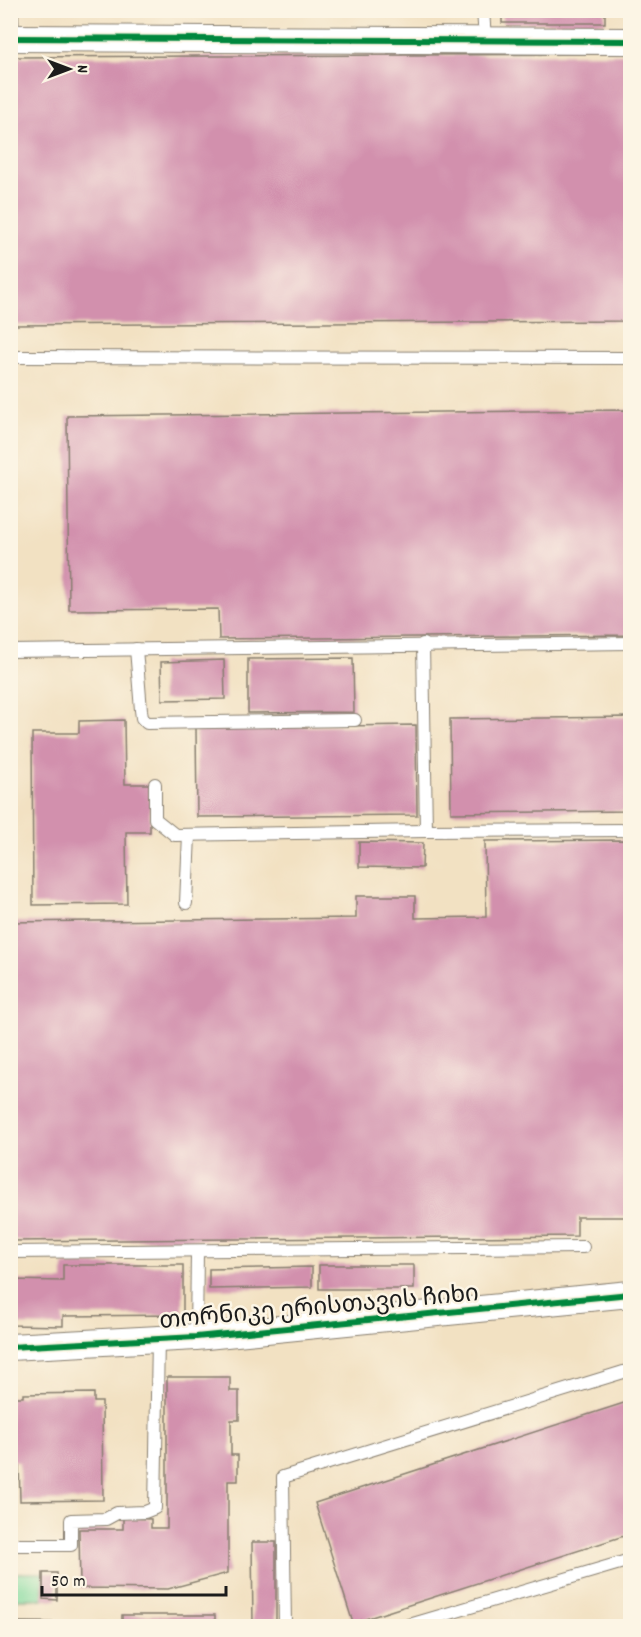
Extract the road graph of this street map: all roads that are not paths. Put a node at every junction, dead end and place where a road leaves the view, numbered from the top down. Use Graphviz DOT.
graph roads {
  1 [pos="12,10"];
  2 [pos="483,10"];
  3 [pos="12,38"];
  4 [pos="485,39"];
  5 [pos="630,41"];
  6 [pos="10,357"];
  7 [pos="630,358"];
  8 [pos="630,643"];
  9 [pos="423,644"];
  10 [pos="136,649"];
  11 [pos="10,651"];
  12 [pos="355,720"];
  13 [pos="155,784"];
  14 [pos="630,830"];
  15 [pos="426,831"];
  16 [pos="189,835"];
  17 [pos="186,903"];
  18 [pos="583,1247"];
  19 [pos="197,1251"];
  20 [pos="10,1252"];
  21 [pos="630,1294"];
  22 [pos="196,1337"];
  23 [pos="158,1339"];
  24 [pos="10,1347"];
  25 [pos="630,1370"];
  26 [pos="13,1545"];
  27 [pos="630,1560"];
  28 [pos="285,1626"];
  29 [pos="406,1626"];
  1 -- 3 [label="lane"];
  2 -- 4 [label="lane"];
  3 -- 4 [label="street"];
  4 -- 5 [label="street"];
  6 -- 7 [label="lane"];
  8 -- 9 [label="lane"];
  9 -- 10 [label="lane"];
  9 -- 15 [label="lane"];
  10 -- 11 [label="lane"];
  10 -- 12 [label="lane"];
  13 -- 16 [label="lane"];
  14 -- 15 [label="lane"];
  15 -- 16 [label="lane"];
  16 -- 17 [label="lane"];
  18 -- 19 [label="lane"];
  19 -- 20 [label="lane"];
  19 -- 22 [label="lane"];
  21 -- 22 [label="street, თორნიკე ერისთავის ჩიხი"];
  22 -- 23 [label="street, თორნიკე ერისთავის ჩიხი"];
  23 -- 24 [label="street, თორნიკე ერისთავის ჩიხი"];
  23 -- 26 [label="lane"];
  25 -- 28 [label="lane"];
  27 -- 29 [label="lane"];
}
